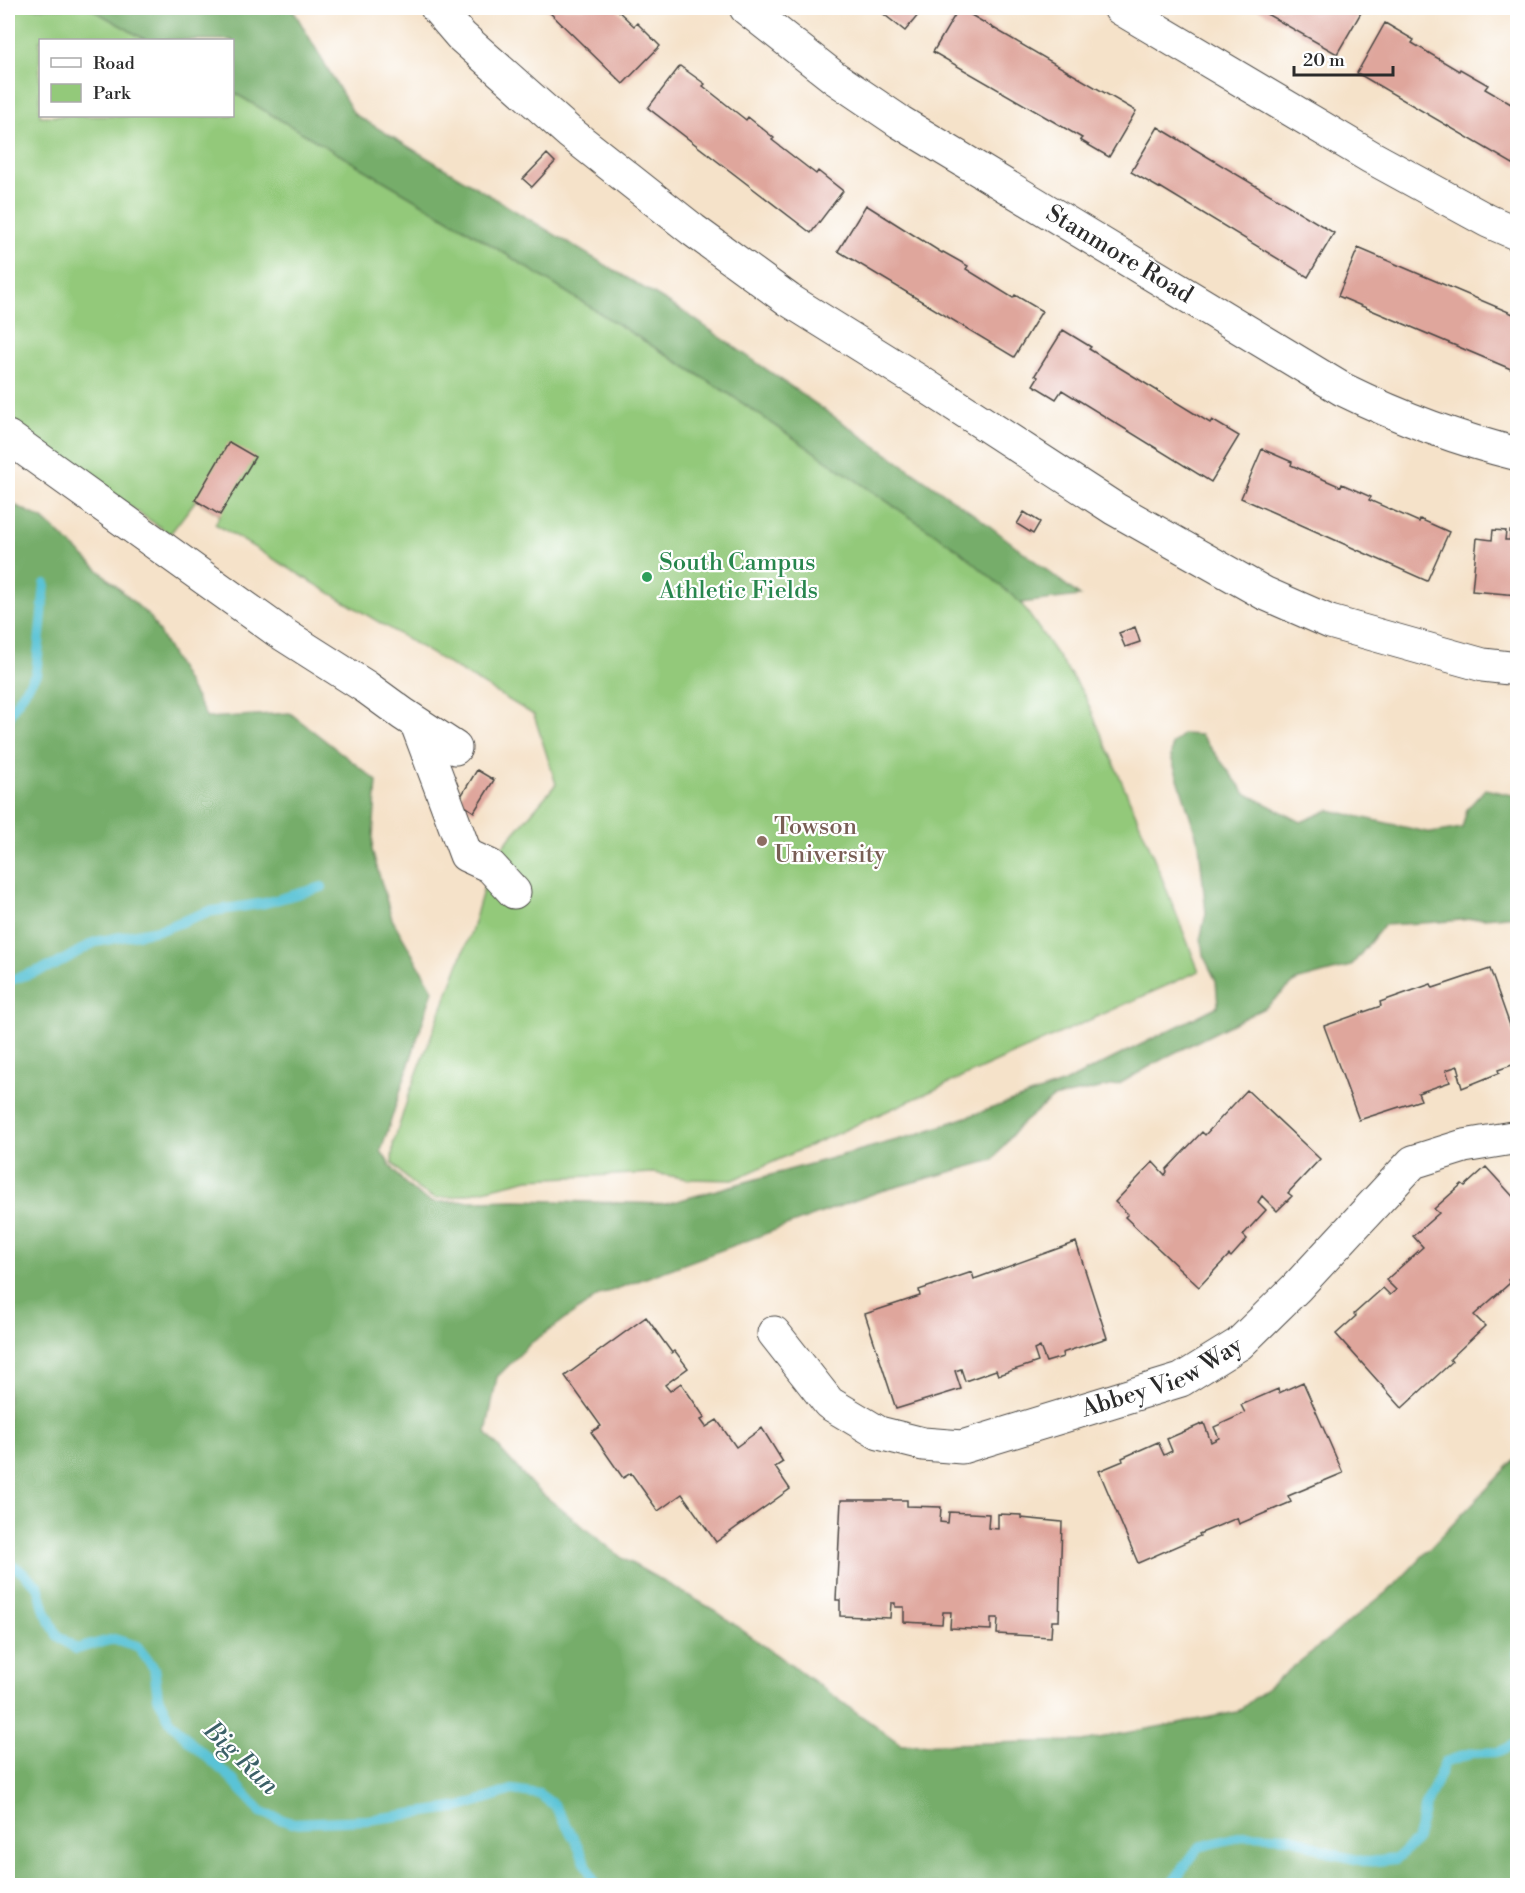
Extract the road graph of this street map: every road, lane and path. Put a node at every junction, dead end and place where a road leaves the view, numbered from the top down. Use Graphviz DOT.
graph roads {
  1 [pos="437,8"];
  2 [pos="746,8"];
  3 [pos="1119,8"];
  4 [pos="1518,234"];
  5 [pos="8,437"];
  6 [pos="1518,454"];
  7 [pos="1518,669"];
  8 [pos="417,724"];
  9 [pos="455,748"];
  10 [pos="514,892"];
  11 [pos="1518,1137"];
  12 [pos="774,1333"];
  1 -- 7 [label="street"];
  2 -- 6 [label="street, Stanmore Road"];
  3 -- 4 [label="street"];
  5 -- 8 [label="street"];
  8 -- 9 [label="street"];
  8 -- 10 [label="street"];
  11 -- 12 [label="street, Abbey View Way"];
}
